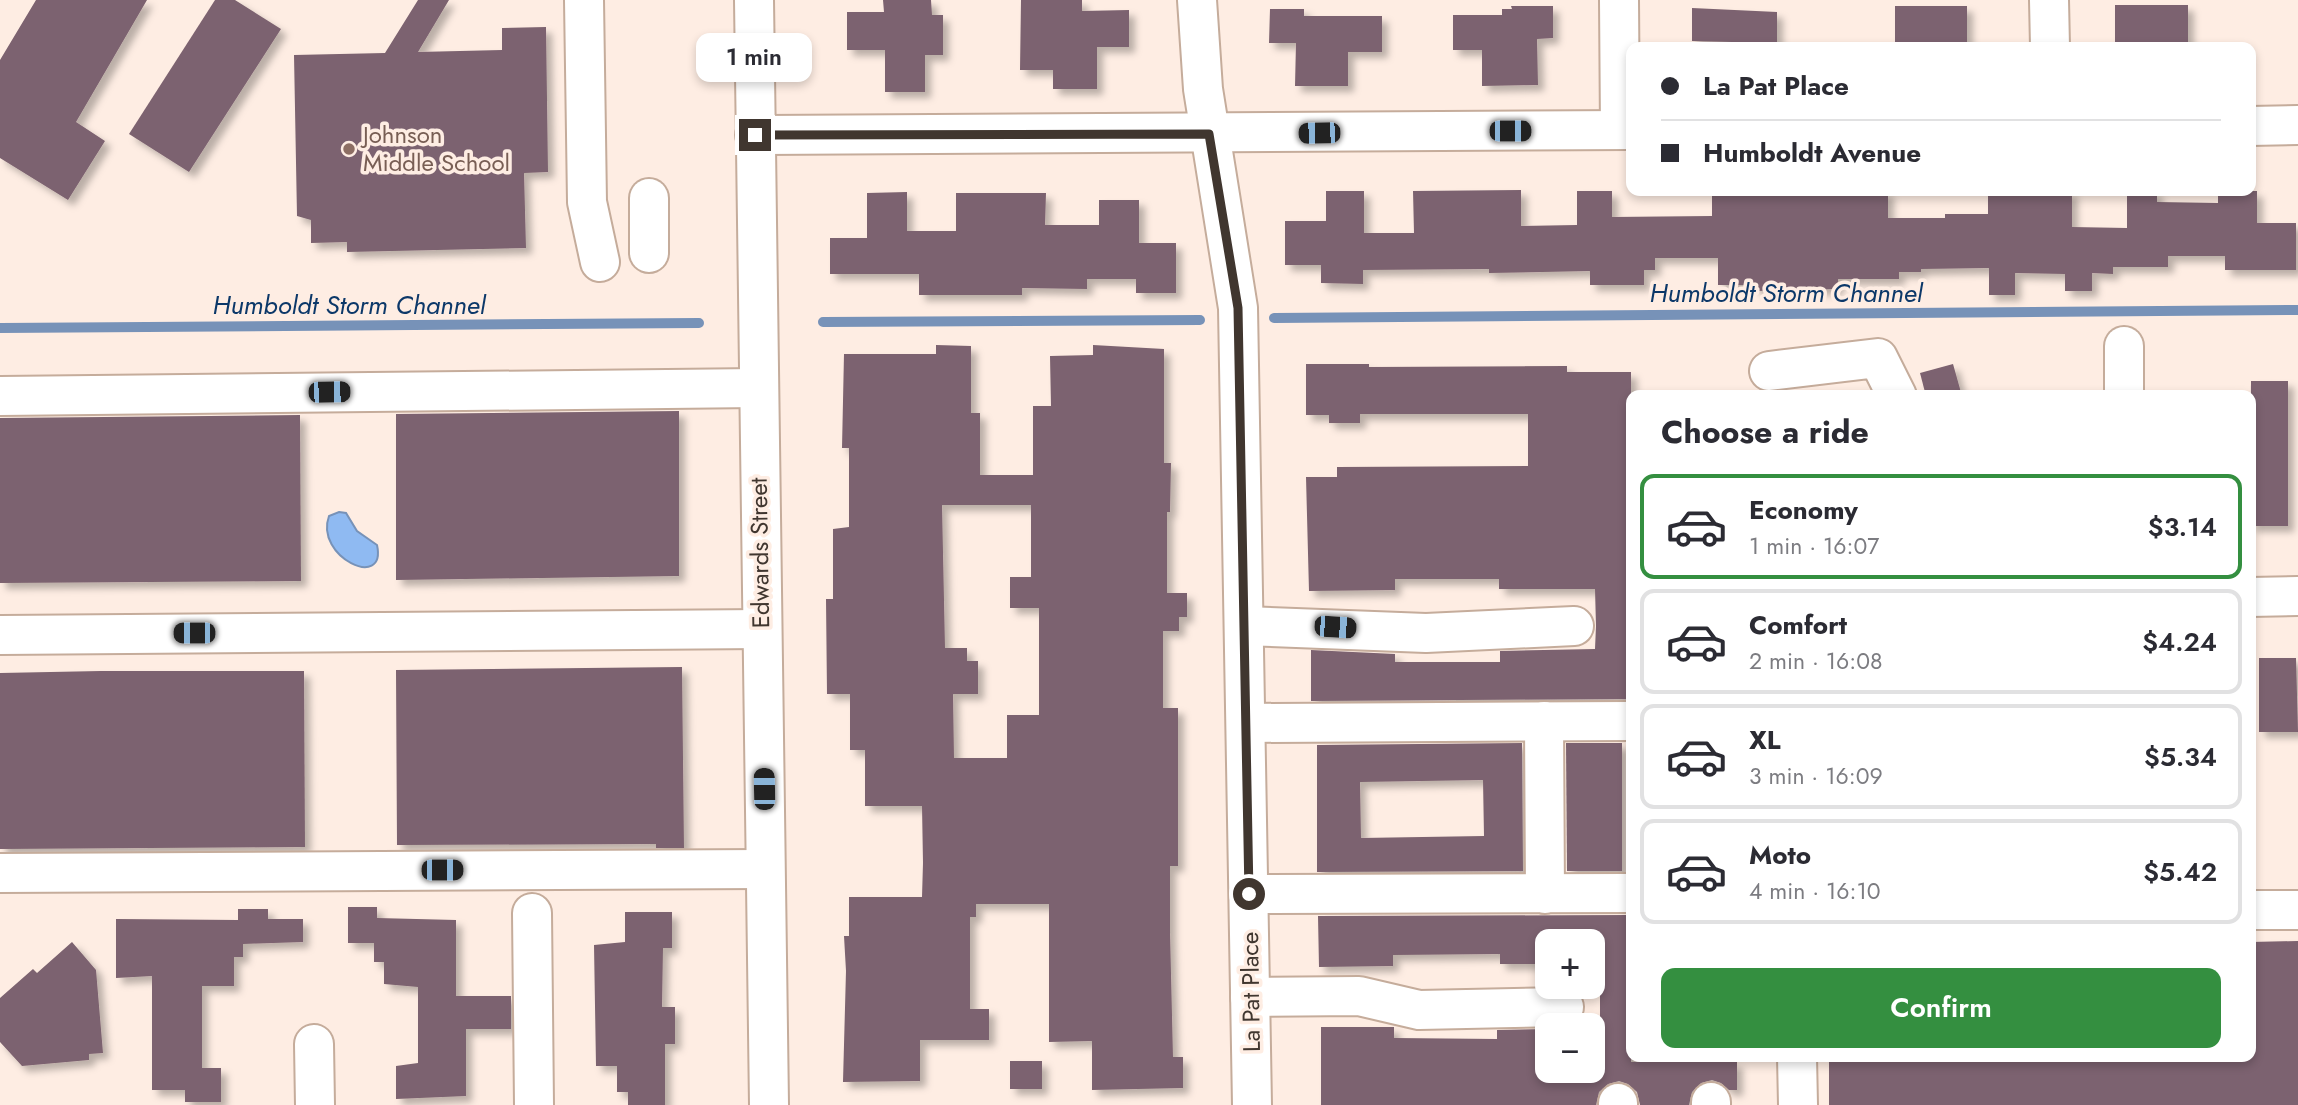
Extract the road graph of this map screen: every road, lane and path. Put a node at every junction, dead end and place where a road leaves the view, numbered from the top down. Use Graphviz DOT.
graph roads {
  1 [pos="584,0"];
  2 [pos="754,0"];
  3 [pos="1197,0"];
  4 [pos="1619,0"];
  5 [pos="2049,0"];
  6 [pos="2050,42"];
  7 [pos="2298,125"];
  8 [pos="2256,126"];
  9 [pos="1625,130"];
  10 [pos="1209,134"];
  11 [pos="755,135"];
  12 [pos="649,198"];
  13 [pos="649,253"];
  14 [pos="600,262"];
  15 [pos="2124,346"];
  16 [pos="1769,371"];
  17 [pos="758,388"];
  18 [pos="1894,390"];
  19 [pos="2124,390"];
  20 [pos="0,396"];
  21 [pos="2298,596"];
  22 [pos="2256,597"];
  23 [pos="1244,626"];
  24 [pos="1574,626"];
  25 [pos="762,629"];
  26 [pos="0,635"];
  27 [pos="1544,721"];
  28 [pos="1626,721"];
  29 [pos="1245,723"];
  30 [pos="765,869"];
  31 [pos="0,873"];
  32 [pos="1626,893"];
  33 [pos="1249,894"];
  34 [pos="1545,894"];
  35 [pos="2256,910"];
  36 [pos="2298,910"];
  37 [pos="531,913"];
  38 [pos="1250,997"];
  39 [pos="1564,1007"];
  40 [pos="314,1044"];
  41 [pos="1797,1062"];
  42 [pos="315,1105"];
  43 [pos="534,1105"];
  44 [pos="769,1105"];
  45 [pos="1252,1105"];
  46 [pos="1798,1105"];
  1 -- 14 [label="street"];
  2 -- 11 [label="street, Edwards Street"];
  3 -- 10 [label="street, La Pat Place"];
  4 -- 9 [label="street"];
  5 -- 6 [label="street"];
  7 -- 8 [label="street"];
  9 -- 10 [label="street"];
  10 -- 11 [label="street"];
  10 -- 23 [label="street, La Pat Place"];
  11 -- 17 [label="street, Edwards Street"];
  12 -- 13 [label="street"];
  15 -- 19 [label="street"];
  16 -- 18 [label="street"];
  17 -- 20 [label="street"];
  17 -- 25 [label="street, Edwards Street"];
  21 -- 22 [label="street"];
  23 -- 24 [label="street"];
  23 -- 29 [label="street, La Pat Place"];
  25 -- 26 [label="street"];
  25 -- 30 [label="street, Edwards Street"];
  27 -- 28 [label="street"];
  27 -- 29 [label="street"];
  27 -- 34 [label="street"];
  29 -- 33 [label="street, La Pat Place"];
  30 -- 31 [label="street"];
  30 -- 44 [label="street, Edwards Street"];
  32 -- 34 [label="street"];
  33 -- 34 [label="street"];
  33 -- 38 [label="street, La Pat Place"];
  35 -- 36 [label="street"];
  37 -- 43 [label="street"];
  38 -- 39 [label="street"];
  38 -- 45 [label="street, La Pat Place"];
  40 -- 42 [label="street"];
  41 -- 46 [label="street"];
}
